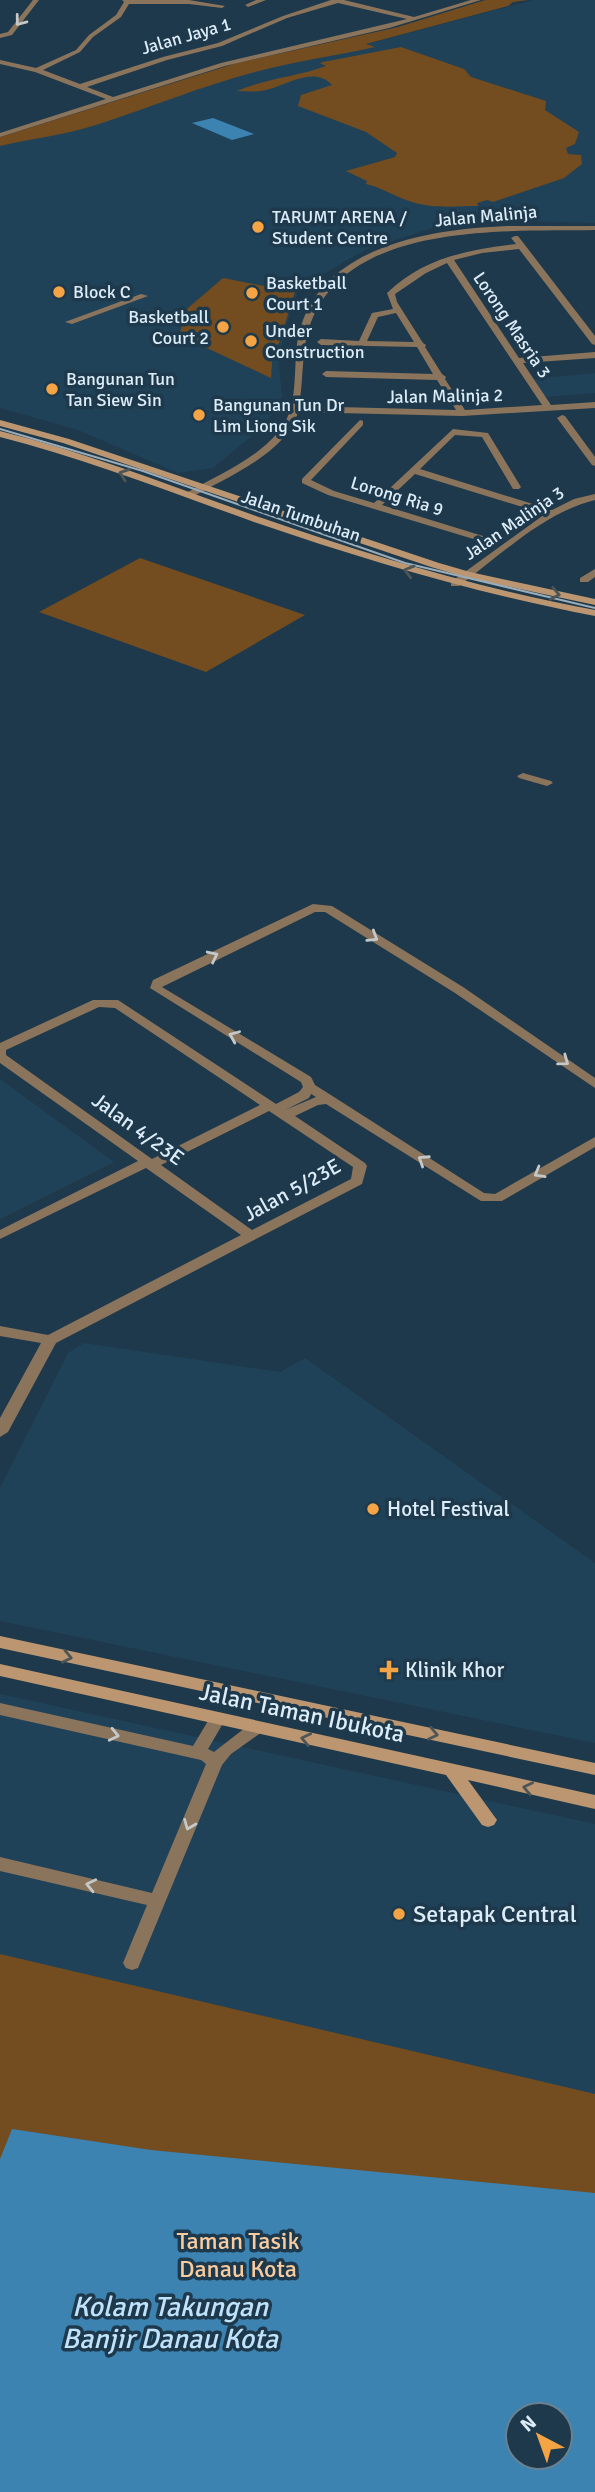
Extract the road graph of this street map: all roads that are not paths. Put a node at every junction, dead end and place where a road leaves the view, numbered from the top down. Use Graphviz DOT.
graph roads {
  1 [pos="24,0"];
  2 [pos="36,0"];
  3 [pos="263,0"];
  4 [pos="338,0"];
  5 [pos="478,0"];
  6 [pos="126,1"];
  7 [pos="179,1"];
  8 [pos="248,5"];
  9 [pos="222,6"];
  10 [pos="417,19"];
  11 [pos="0,34"];
  12 [pos="0,62"];
  13 [pos="37,69"];
  14 [pos="78,87"];
  15 [pos="110,98"];
  16 [pos="0,135"];
  17 [pos="585,228"];
  18 [pos="595,228"];
  19 [pos="510,233"];
  20 [pos="595,242"];
  21 [pos="520,246"];
  22 [pos="448,258"];
  23 [pos="144,296"];
  24 [pos="398,310"];
  25 [pos="69,322"];
  26 [pos="321,342"];
  27 [pos="595,342"];
  28 [pos="362,343"];
  29 [pos="422,345"];
  30 [pos="595,355"];
  31 [pos="518,361"];
  32 [pos="326,374"];
  33 [pos="442,377"];
  34 [pos="595,405"];
  35 [pos="294,409"];
  36 [pos="549,409"];
  37 [pos="462,413"];
  38 [pos="562,418"];
  39 [pos="0,423"];
  40 [pos="360,423"];
  41 [pos="0,434"];
  42 [pos="595,463"];
  43 [pos="412,470"];
  44 [pos="168,475"];
  45 [pos="150,483"];
  46 [pos="203,487"];
  47 [pos="516,487"];
  48 [pos="189,495"];
  49 [pos="233,497"];
  50 [pos="595,497"];
  51 [pos="217,505"];
  52 [pos="377,505"];
  53 [pos="553,513"];
  54 [pos="480,538"];
  55 [pos="435,565"];
  56 [pos="595,572"];
  57 [pos="468,575"];
  58 [pos="439,579"];
  59 [pos="584,580"];
  60 [pos="455,584"];
  61 [pos="529,589"];
  62 [pos="536,603"];
  63 [pos="593,603"];
  64 [pos="595,613"];
  65 [pos="523,776"];
  66 [pos="547,783"];
  67 [pos="97,1003"];
  68 [pos="0,1056"];
  69 [pos="595,1084"];
  70 [pos="310,1087"];
  71 [pos="329,1100"];
  72 [pos="278,1110"];
  73 [pos="595,1140"];
  74 [pos="149,1163"];
  75 [pos="0,1235"];
  76 [pos="251,1236"];
  77 [pos="0,1331"];
  78 [pos="50,1340"];
  79 [pos="0,1432"];
  80 [pos="0,1642"];
  81 [pos="0,1670"];
  82 [pos="0,1709"];
  83 [pos="217,1720"];
  84 [pos="256,1728"];
  85 [pos="197,1753"];
  86 [pos="215,1762"];
  87 [pos="595,1769"];
  88 [pos="452,1771"];
  89 [pos="595,1802"];
  90 [pos="488,1821"];
  91 [pos="0,1864"];
  92 [pos="158,1901"];
  93 [pos="132,1963"];
  1 -- 11 [label="street"];
  2 -- 11 [label="street, one-way"];
  3 -- 8 [label="street"];
  4 -- 10 [label="street"];
  4 -- 14 [label="street, Jalan Jaya 1"];
  5 -- 10 [label="street"];
  6 -- 7 [label="street"];
  6 -- 13 [label="street"];
  7 -- 9 [label="street"];
  10 -- 15 [label="street"];
  12 -- 13 [label="street"];
  13 -- 14 [label="street"];
  14 -- 15 [label="street"];
  15 -- 16 [label="street"];
  17 -- 18 [label="street, Jalan Malinja"];
  17 -- 20 [label="street"];
  17 -- 35 [label="street, Jalan Malinja"];
  19 -- 21 [label="street"];
  21 -- 22 [label="street"];
  21 -- 27 [label="street"];
  22 -- 24 [label="street"];
  22 -- 31 [label="street, Lorong Masria 3"];
  23 -- 25 [label="street"];
  24 -- 28 [label="street"];
  24 -- 29 [label="street"];
  26 -- 28 [label="street"];
  28 -- 29 [label="street"];
  29 -- 33 [label="street"];
  30 -- 31 [label="street"];
  31 -- 36 [label="street, Lorong Masria 3"];
  32 -- 33 [label="street"];
  33 -- 37 [label="street"];
  34 -- 36 [label="street, Jalan Malinja 2"];
  35 -- 37 [label="street, Jalan Malinja 2"];
  35 -- 46 [label="street, Jalan Malinja"];
  36 -- 37 [label="street, Jalan Malinja 2"];
  38 -- 42 [label="street"];
  39 -- 44 [label="main road, Jalan Tumbuhan"];
  40 -- 52 [label="street, Lorong Ria 9"];
  45 -- 41 [label="main road, Jalan Tumbuhan, one-way"];
  43 -- 47 [label="street"];
  43 -- 52 [label="street"];
  43 -- 53 [label="street"];
  44 -- 45 [label="main road"];
  44 -- 46 [label="main road, Jalan Tumbuhan"];
  45 -- 48 [label="main road, Jalan Tumbuhan"];
  46 -- 48 [label="street, Jalan Malinja"];
  46 -- 49 [label="main road, Jalan Tumbuhan"];
  48 -- 51 [label="main road, Jalan Tumbuhan"];
  49 -- 51 [label="main road"];
  49 -- 55 [label="main road, Jalan Tumbuhan"];
  50 -- 53 [label="street, Jalan Malinja 3"];
  58 -- 51 [label="main road, Jalan Tumbuhan, one-way"];
  52 -- 54 [label="street, Lorong Ria 9"];
  53 -- 57 [label="street, Jalan Malinja 3"];
  55 -- 57 [label="main road, Jalan Tumbuhan"];
  55 -- 58 [label="main road"];
  56 -- 59 [label="street"];
  57 -- 60 [label="street, Jalan Malinja 3"];
  57 -- 61 [label="main road, Jalan Tumbuhan"];
  58 -- 60 [label="main road, Jalan Tumbuhan"];
  60 -- 62 [label="main road, Jalan Tumbuhan"];
  61 -- 62 [label="main road"];
  61 -- 63 [label="main road, Jalan Tumbuhan, one-way"];
  62 -- 64 [label="main road, Jalan Tumbuhan"];
  65 -- 66 [label="street"];
  67 -- 68 [label="street, Jalan 4/23E"];
  67 -- 72 [label="street, Jalan 5/23E"];
  68 -- 74 [label="street, Jalan 4/23E"];
  70 -- 69 [label="street, one-way"];
  70 -- 71 [label="street"];
  70 -- 72 [label="street"];
  71 -- 72 [label="street"];
  73 -- 71 [label="street, one-way"];
  72 -- 74 [label="street"];
  72 -- 76 [label="street, Jalan 5/23E"];
  74 -- 75 [label="street"];
  74 -- 76 [label="street, Jalan 4/23E"];
  76 -- 78 [label="street, Jalan 5/23E"];
  77 -- 78 [label="street"];
  78 -- 79 [label="street"];
  80 -- 87 [label="main road, Jalan Taman Ibukota, one-way"];
  81 -- 83 [label="main road, Jalan Taman Ibukota"];
  82 -- 85 [label="street, one-way"];
  83 -- 84 [label="main road, Jalan Taman Ibukota"];
  83 -- 85 [label="street"];
  84 -- 86 [label="street"];
  88 -- 84 [label="main road, Jalan Taman Ibukota, one-way"];
  85 -- 86 [label="street"];
  86 -- 92 [label="street, one-way"];
  89 -- 88 [label="main road, Jalan Taman Ibukota, one-way"];
  88 -- 90 [label="main road"];
  92 -- 91 [label="street, one-way"];
  92 -- 93 [label="street"];
}
